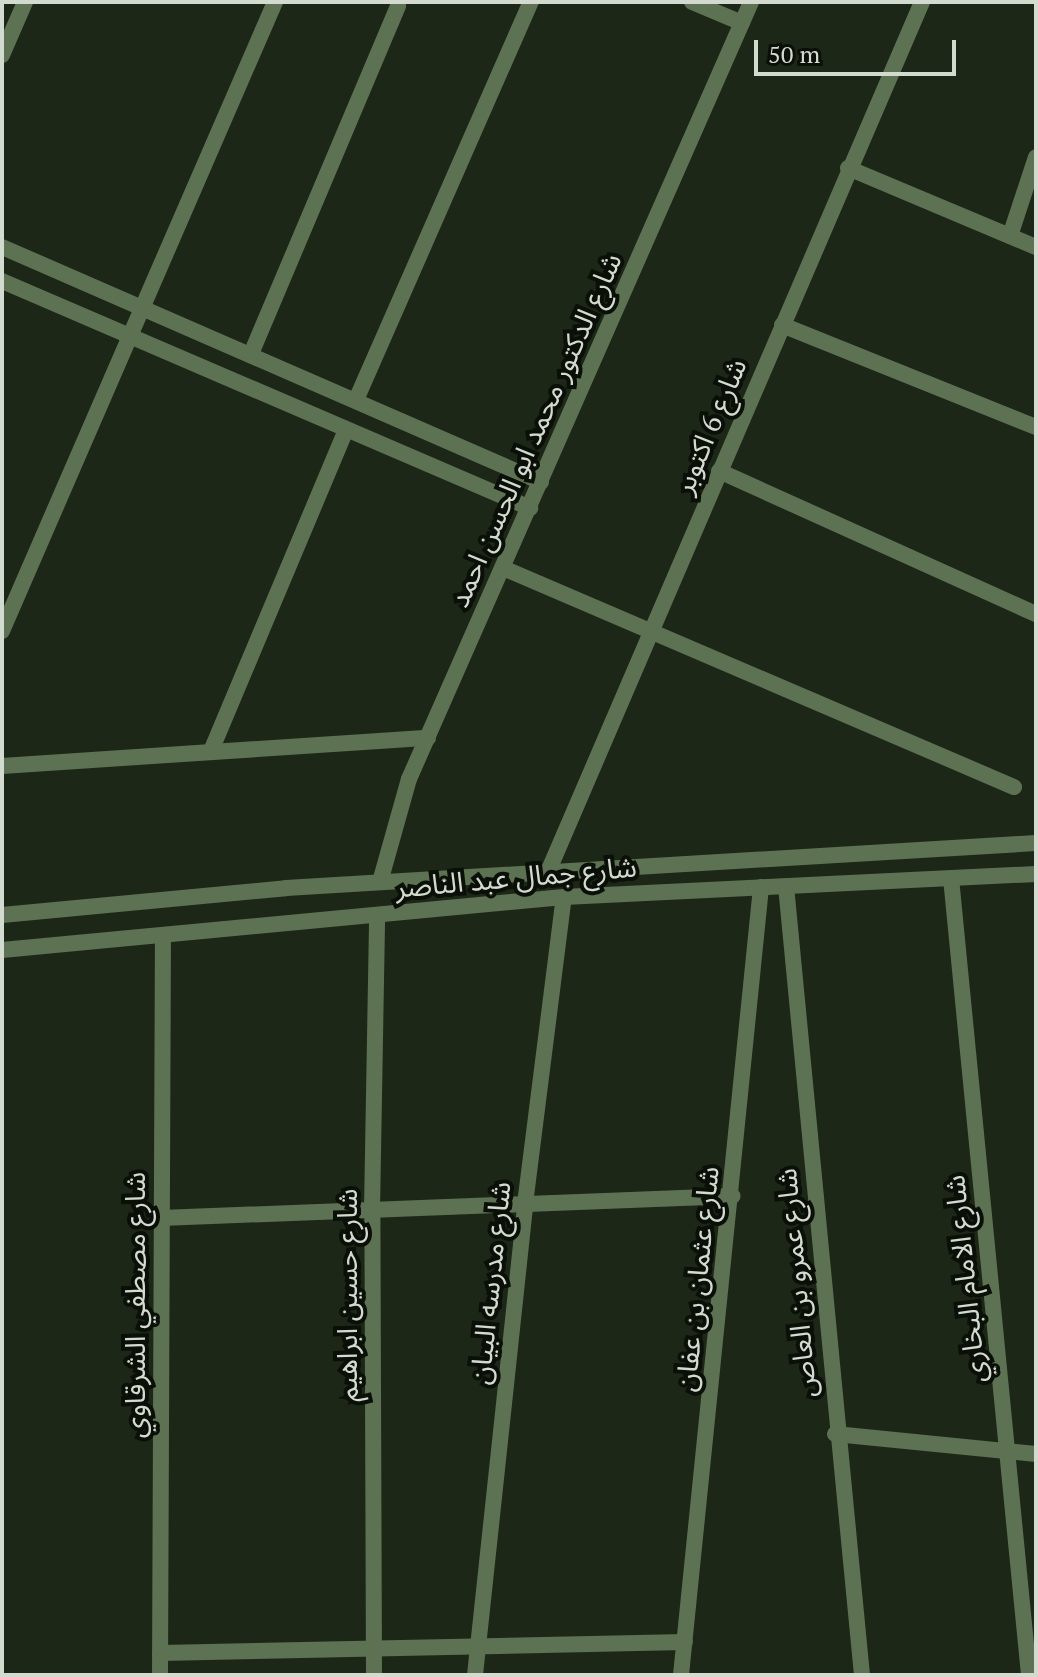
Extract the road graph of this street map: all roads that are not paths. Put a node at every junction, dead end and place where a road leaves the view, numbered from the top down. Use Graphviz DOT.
graph roads {
  1 [pos="25,2"];
  2 [pos="275,2"];
  3 [pos="531,2"];
  4 [pos="692,2"];
  5 [pos="751,2"];
  6 [pos="922,2"];
  7 [pos="398,6"];
  8 [pos="742,23"];
  9 [pos="2,55"];
  10 [pos="1036,157"];
  11 [pos="848,168"];
  12 [pos="1010,236"];
  13 [pos="2,247"];
  14 [pos="1036,247"];
  15 [pos="2,281"];
  16 [pos="145,309"];
  17 [pos="782,325"];
  18 [pos="133,337"];
  19 [pos="251,354"];
  20 [pos="356,400"];
  21 [pos="1036,427"];
  22 [pos="346,430"];
  23 [pos="719,471"];
  24 [pos="541,482"];
  25 [pos="530,508"];
  26 [pos="503,568"];
  27 [pos="1036,614"];
  28 [pos="2,631"];
  29 [pos="650,631"];
  30 [pos="428,738"];
  31 [pos="211,751"];
  32 [pos="2,766"];
  33 [pos="1014,787"];
  34 [pos="1036,843"];
  35 [pos="548,872"];
  36 [pos="1036,874"];
  37 [pos="951,878"];
  38 [pos="380,882"];
  39 [pos="786,886"];
  40 [pos="761,887"];
  41 [pos="564,897"];
  42 [pos="2,915"];
  43 [pos="377,915"];
  44 [pos="163,935"];
  45 [pos="2,950"];
  46 [pos="733,1196"];
  47 [pos="525,1204"];
  48 [pos="372,1210"];
  49 [pos="161,1218"];
  50 [pos="835,1434"];
  51 [pos="1008,1449"];
  52 [pos="1036,1454"];
  53 [pos="685,1642"];
  54 [pos="477,1647"];
  55 [pos="374,1652"];
  56 [pos="160,1653"];
  57 [pos="160,1675"];
  58 [pos="374,1675"];
  59 [pos="475,1675"];
  60 [pos="681,1675"];
  61 [pos="862,1675"];
  62 [pos="1029,1675"];
  1 -- 9 [label="street"];
  2 -- 16 [label="street"];
  3 -- 20 [label="street"];
  4 -- 8 [label="street"];
  5 -- 8 [label="street, شارع الدكتور محمد ابو الحسن احمد"];
  6 -- 11 [label="street, شارع 6 اكتوبر"];
  7 -- 19 [label="street"];
  8 -- 24 [label="street, شارع الدكتور محمد ابو الحسن احمد"];
  10 -- 12 [label="street"];
  11 -- 12 [label="street"];
  11 -- 17 [label="street, شارع 6 اكتوبر"];
  12 -- 14 [label="street"];
  13 -- 16 [label="street"];
  15 -- 18 [label="street"];
  16 -- 18 [label="street"];
  16 -- 19 [label="street"];
  17 -- 21 [label="street"];
  17 -- 23 [label="street, شارع 6 اكتوبر"];
  18 -- 22 [label="street"];
  18 -- 28 [label="street"];
  19 -- 20 [label="street"];
  20 -- 24 [label="street"];
  22 -- 25 [label="street"];
  22 -- 31 [label="street"];
  23 -- 27 [label="street"];
  23 -- 29 [label="street, شارع 6 اكتوبر"];
  24 -- 25 [label="street, شارع الدكتور محمد ابو الحسن احمد"];
  25 -- 26 [label="street, شارع الدكتور محمد ابو الحسن احمد"];
  26 -- 29 [label="street"];
  26 -- 30 [label="street, شارع الدكتور محمد ابو الحسن احمد"];
  29 -- 33 [label="street"];
  29 -- 35 [label="street, شارع 6 اكتوبر"];
  30 -- 31 [label="street"];
  30 -- 38 [label="street, شارع الدكتور محمد ابو الحسن احمد"];
  31 -- 32 [label="street"];
  34 -- 35 [label="street, شارع جمال عبد الناصر"];
  35 -- 38 [label="street, شارع جمال عبد الناصر"];
  36 -- 37 [label="street, شارع جمال عبد الناصر"];
  37 -- 39 [label="street, شارع جمال عبد الناصر"];
  37 -- 51 [label="street, شارع الامام البخاري"];
  38 -- 42 [label="street, شارع جمال عبد الناصر"];
  39 -- 40 [label="street, شارع جمال عبد الناصر"];
  39 -- 50 [label="street, شارع عمرو بن العاص"];
  40 -- 41 [label="street, شارع جمال عبد الناصر"];
  40 -- 46 [label="street, شارع عثمان بن عفان"];
  41 -- 43 [label="street, شارع جمال عبد الناصر"];
  41 -- 47 [label="street, شارع مدرسه البيان"];
  43 -- 44 [label="street, شارع جمال عبد الناصر"];
  43 -- 48 [label="street, شارع حسين ابراهيم"];
  44 -- 45 [label="street, شارع جمال عبد الناصر"];
  44 -- 49 [label="street, شارع مصطفي الشرقاوي"];
  46 -- 47 [label="street"];
  46 -- 53 [label="street, شارع عثمان بن عفان"];
  47 -- 48 [label="street"];
  47 -- 54 [label="street, شارع مدرسه البيان"];
  48 -- 49 [label="street"];
  48 -- 55 [label="street, شارع حسين ابراهيم"];
  49 -- 56 [label="street, شارع مصطفي الشرقاوي"];
  50 -- 51 [label="street"];
  50 -- 61 [label="street, شارع عمرو بن العاص"];
  51 -- 52 [label="street"];
  51 -- 62 [label="street, شارع الامام البخاري"];
  53 -- 54 [label="street"];
  53 -- 60 [label="street, شارع عثمان بن عفان"];
  54 -- 55 [label="street"];
  54 -- 59 [label="street, شارع مدرسه البيان"];
  55 -- 56 [label="street"];
  55 -- 58 [label="street, شارع حسين ابراهيم"];
  56 -- 57 [label="street, شارع مصطفي الشرقاوي"];
}
